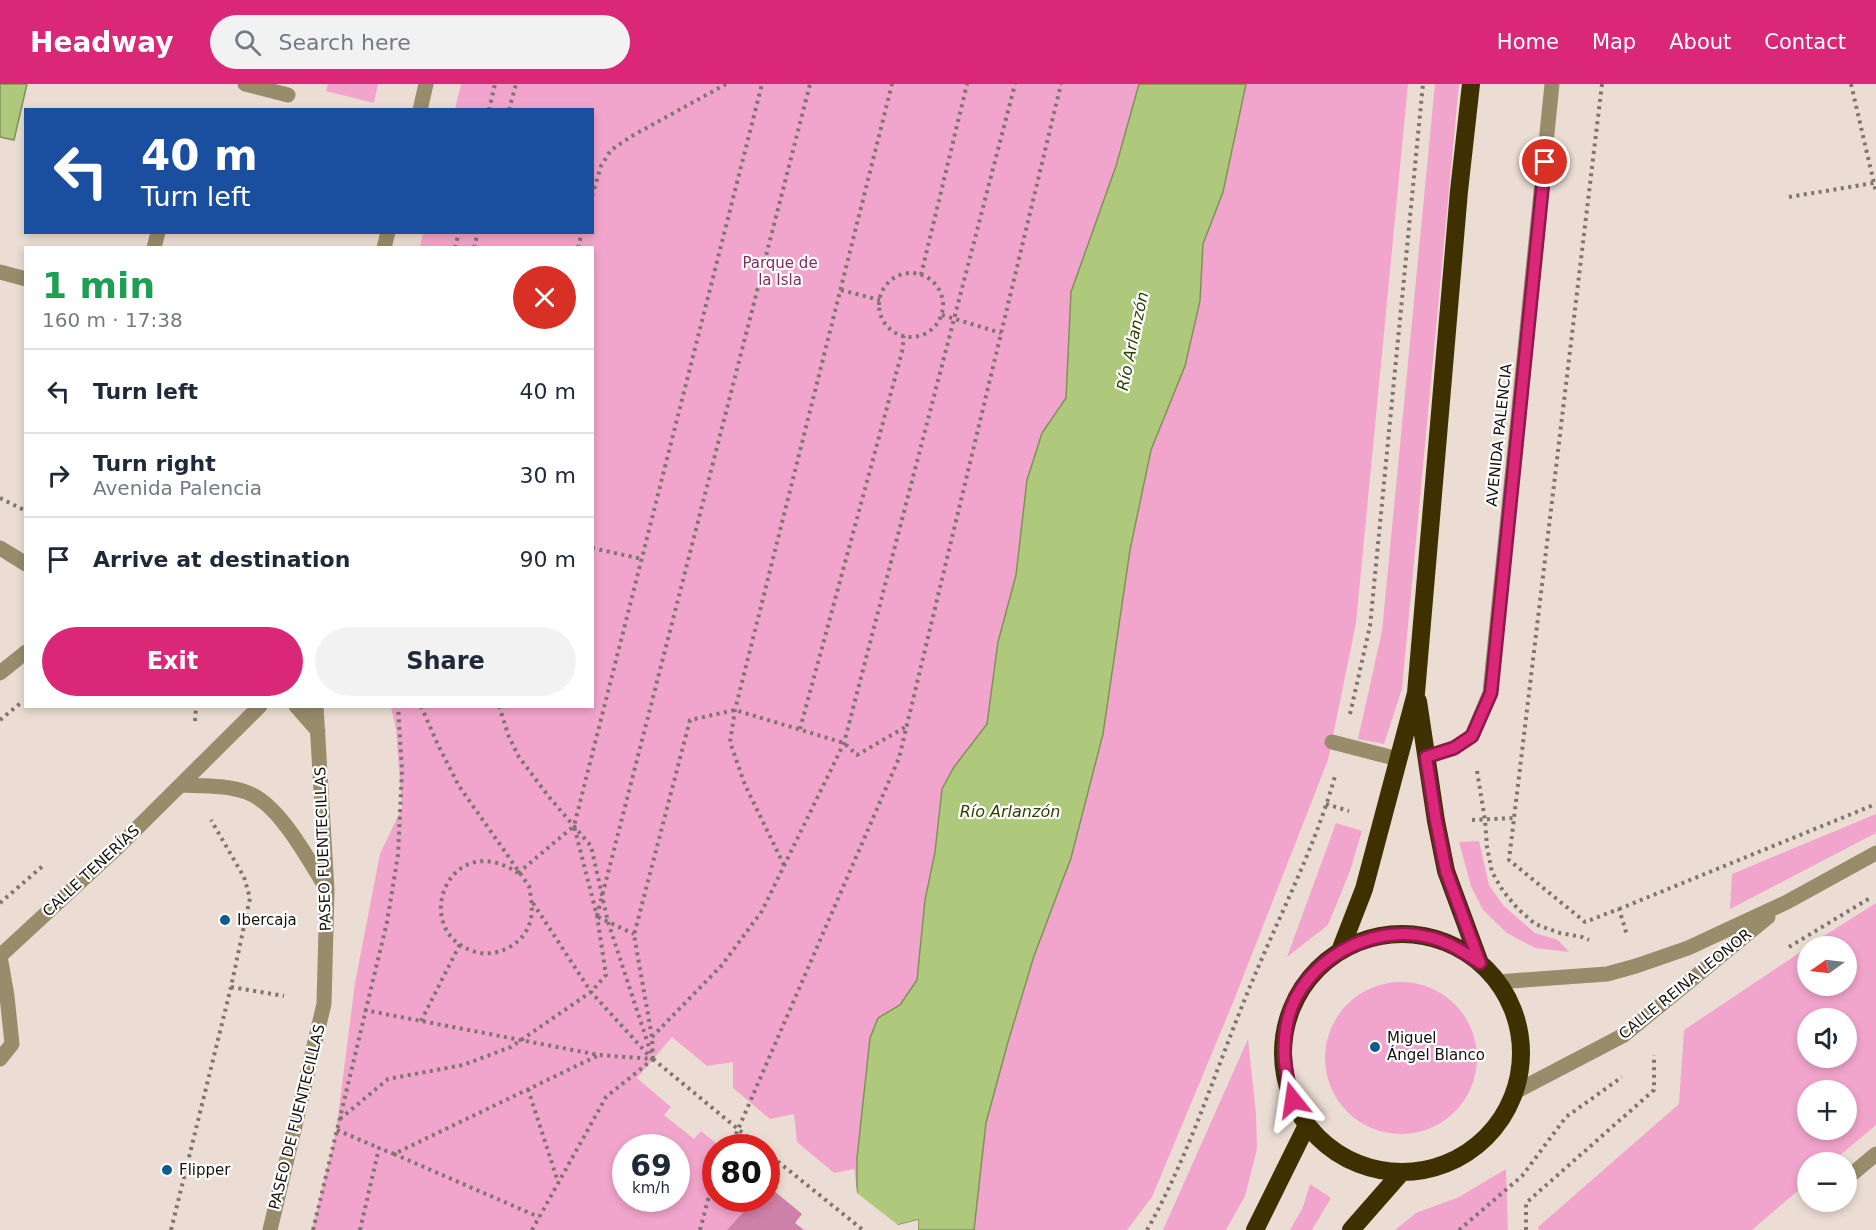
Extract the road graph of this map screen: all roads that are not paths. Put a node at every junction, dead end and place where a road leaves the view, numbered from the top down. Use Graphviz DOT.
graph roads {
  1 [pos="245,84"];
  2 [pos="426,84"];
  3 [pos="1471,84"];
  4 [pos="1552,84"];
  5 [pos="288,96"];
  6 [pos="420,108"];
  7 [pos="0,273"];
  8 [pos="24,279"];
  9 [pos="0,548"];
  10 [pos="24,563"];
  11 [pos="24,654"];
  12 [pos="0,673"];
  13 [pos="1416,693"];
  14 [pos="258,708"];
  15 [pos="298,708"];
  16 [pos="316,708"];
  17 [pos="318,731"];
  18 [pos="1338,744"];
  19 [pos="1426,757"];
  20 [pos="1398,759"];
  21 [pos="181,785"];
  22 [pos="1876,853"];
  23 [pos="327,890"];
  24 [pos="1786,902"];
  25 [pos="1340,951"];
  26 [pos="0,956"];
  27 [pos="1480,963"];
  28 [pos="1497,982"];
  29 [pos="324,1004"];
  30 [pos="0,1059"];
  31 [pos="1515,1092"];
  32 [pos="1307,1125"];
  33 [pos="1876,1154"];
  34 [pos="1857,1170"];
  35 [pos="1401,1173"];
  36 [pos="270,1230"];
  37 [pos="1255,1230"];
  38 [pos="1351,1230"];
  1 -- 5 [label="street"];
  2 -- 6 [label="street"];
  3 -- 13 [label="highway"];
  4 -- 19 [label="street, AVENIDA PALENCIA"];
  7 -- 8 [label="street"];
  9 -- 10 [label="street"];
  11 -- 12 [label="street"];
  13 -- 19 [label="highway"];
  13 -- 20 [label="highway"];
  14 -- 21 [label="street, CALLE TENERÍAS"];
  15 -- 17 [label="street"];
  16 -- 17 [label="street, PASEO FUENTECILLAS"];
  17 -- 23 [label="street, PASEO FUENTECILLAS"];
  18 -- 20 [label="street"];
  19 -- 27 [label="highway"];
  20 -- 25 [label="highway"];
  21 -- 23 [label="street"];
  21 -- 26 [label="street, CALLE TENERÍAS"];
  22 -- 24 [label="street, CALLE REINA LEONOR"];
  23 -- 29 [label="street, PASEO FUENTECILLAS"];
  24 -- 28 [label="street, CALLE REINA LEONOR"];
  24 -- 31 [label="street, CALLE REINA LEONOR"];
  25 -- 27 [label="highway"];
  25 -- 32 [label="highway"];
  26 -- 30 [label="street"];
  27 -- 28 [label="highway"];
  28 -- 31 [label="highway"];
  29 -- 36 [label="street, PASEO DE FUENTECILLAS"];
  31 -- 35 [label="highway"];
  32 -- 35 [label="highway"];
  32 -- 37 [label="highway"];
  33 -- 34 [label="street"];
  35 -- 38 [label="highway"];
}
